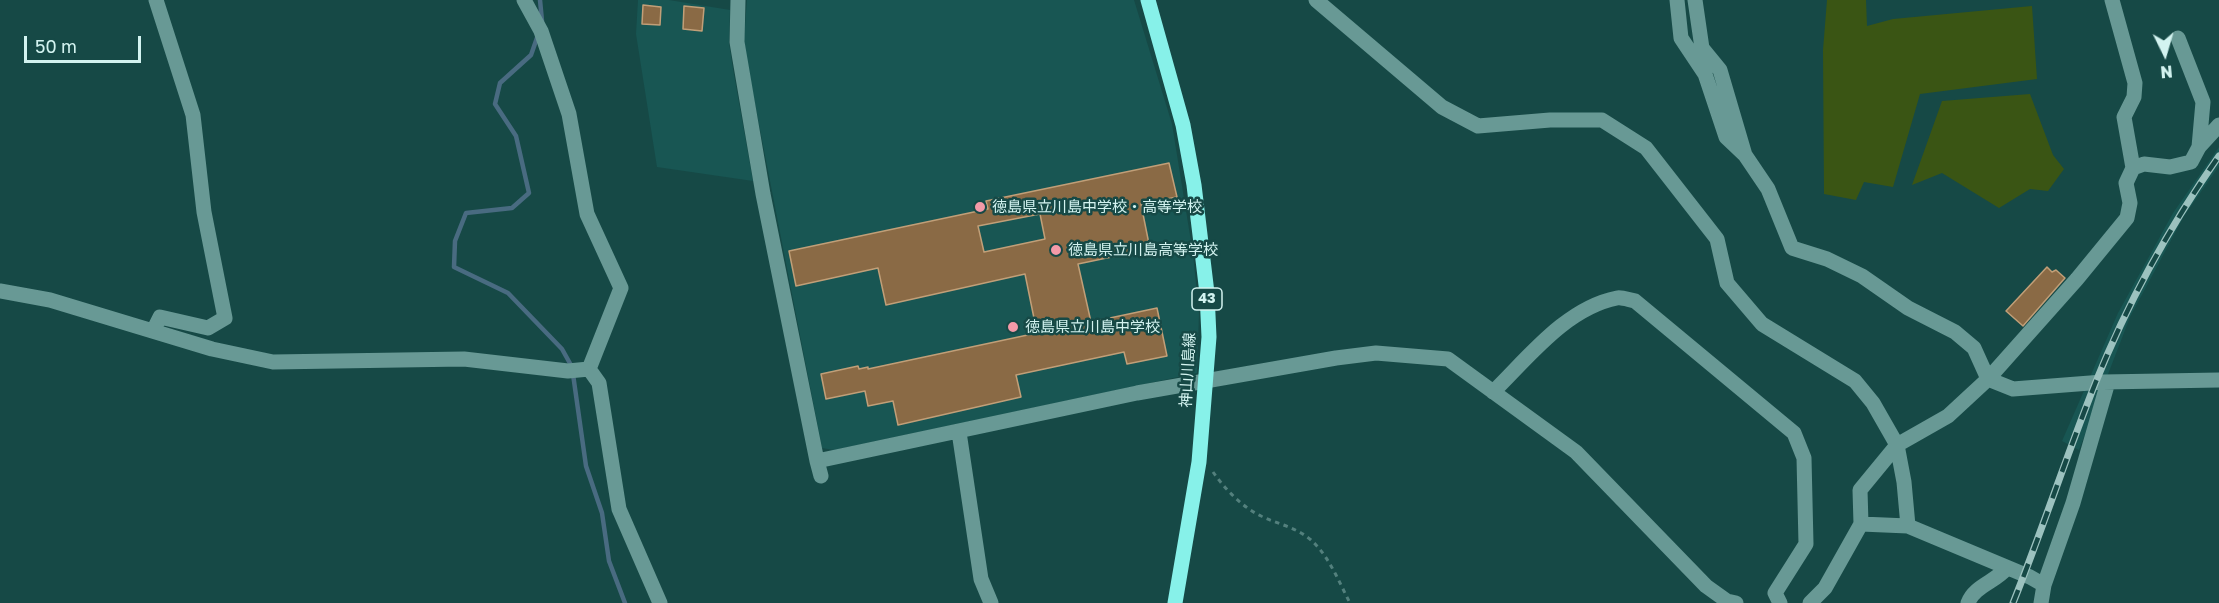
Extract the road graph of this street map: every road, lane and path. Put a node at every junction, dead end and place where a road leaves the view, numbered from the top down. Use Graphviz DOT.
graph roads {
  1 [pos="156,0"];
  2 [pos="524,0"];
  3 [pos="738,0"];
  4 [pos="1148,0"];
  5 [pos="1316,0"];
  6 [pos="1677,0"];
  7 [pos="1695,0"];
  8 [pos="2112,0"];
  9 [pos="2178,38"];
  10 [pos="2219,125"];
  11 [pos="2199,147"];
  12 [pos="1745,155"];
  13 [pos="2133,168"];
  14 [pos="0,291"];
  15 [pos="153,331"];
  16 [pos="579,370"];
  17 [pos="1988,380"];
  18 [pos="2219,380"];
  19 [pos="1207,381"];
  20 [pos="2108,382"];
  21 [pos="1493,392"];
  22 [pos="959,432"];
  23 [pos="1897,445"];
  24 [pos="1199,462"];
  25 [pos="1861,524"];
  26 [pos="1908,526"];
  27 [pos="2007,568"];
  28 [pos="2044,585"];
  29 [pos="660,603"];
  30 [pos="991,603"];
  31 [pos="1175,603"];
  32 [pos="1350,603"];
  33 [pos="1736,603"];
  34 [pos="1780,603"];
  35 [pos="1810,603"];
  36 [pos="1968,603"];
  37 [pos="2041,603"];
  1 -- 15 [label="street"];
  2 -- 16 [label="street"];
  3 -- 22 [label="street"];
  4 -- 19 [label="main road, 神山川島線 / 43"];
  5 -- 23 [label="street"];
  6 -- 12 [label="street"];
  7 -- 12 [label="street"];
  8 -- 13 [label="street"];
  9 -- 11 [label="street"];
  10 -- 11 [label="street"];
  11 -- 13 [label="street"];
  12 -- 17 [label="street"];
  13 -- 17 [label="street"];
  14 -- 15 [label="street"];
  15 -- 16 [label="street"];
  16 -- 29 [label="street"];
  17 -- 20 [label="street"];
  17 -- 23 [label="street"];
  18 -- 20 [label="street"];
  19 -- 21 [label="street"];
  19 -- 22 [label="street"];
  19 -- 24 [label="main road, 神山川島線 / 43"];
  20 -- 28 [label="street"];
  21 -- 33 [label="street"];
  21 -- 34 [label="street"];
  22 -- 30 [label="street"];
  23 -- 25 [label="street"];
  23 -- 26 [label="street"];
  24 -- 31 [label="main road, 神山川島線 / 43"];
  24 -- 32 [label="path"];
  25 -- 26 [label="street"];
  25 -- 35 [label="street"];
  26 -- 27 [label="street"];
  27 -- 28 [label="street"];
  27 -- 36 [label="street"];
  28 -- 37 [label="street"];
}
